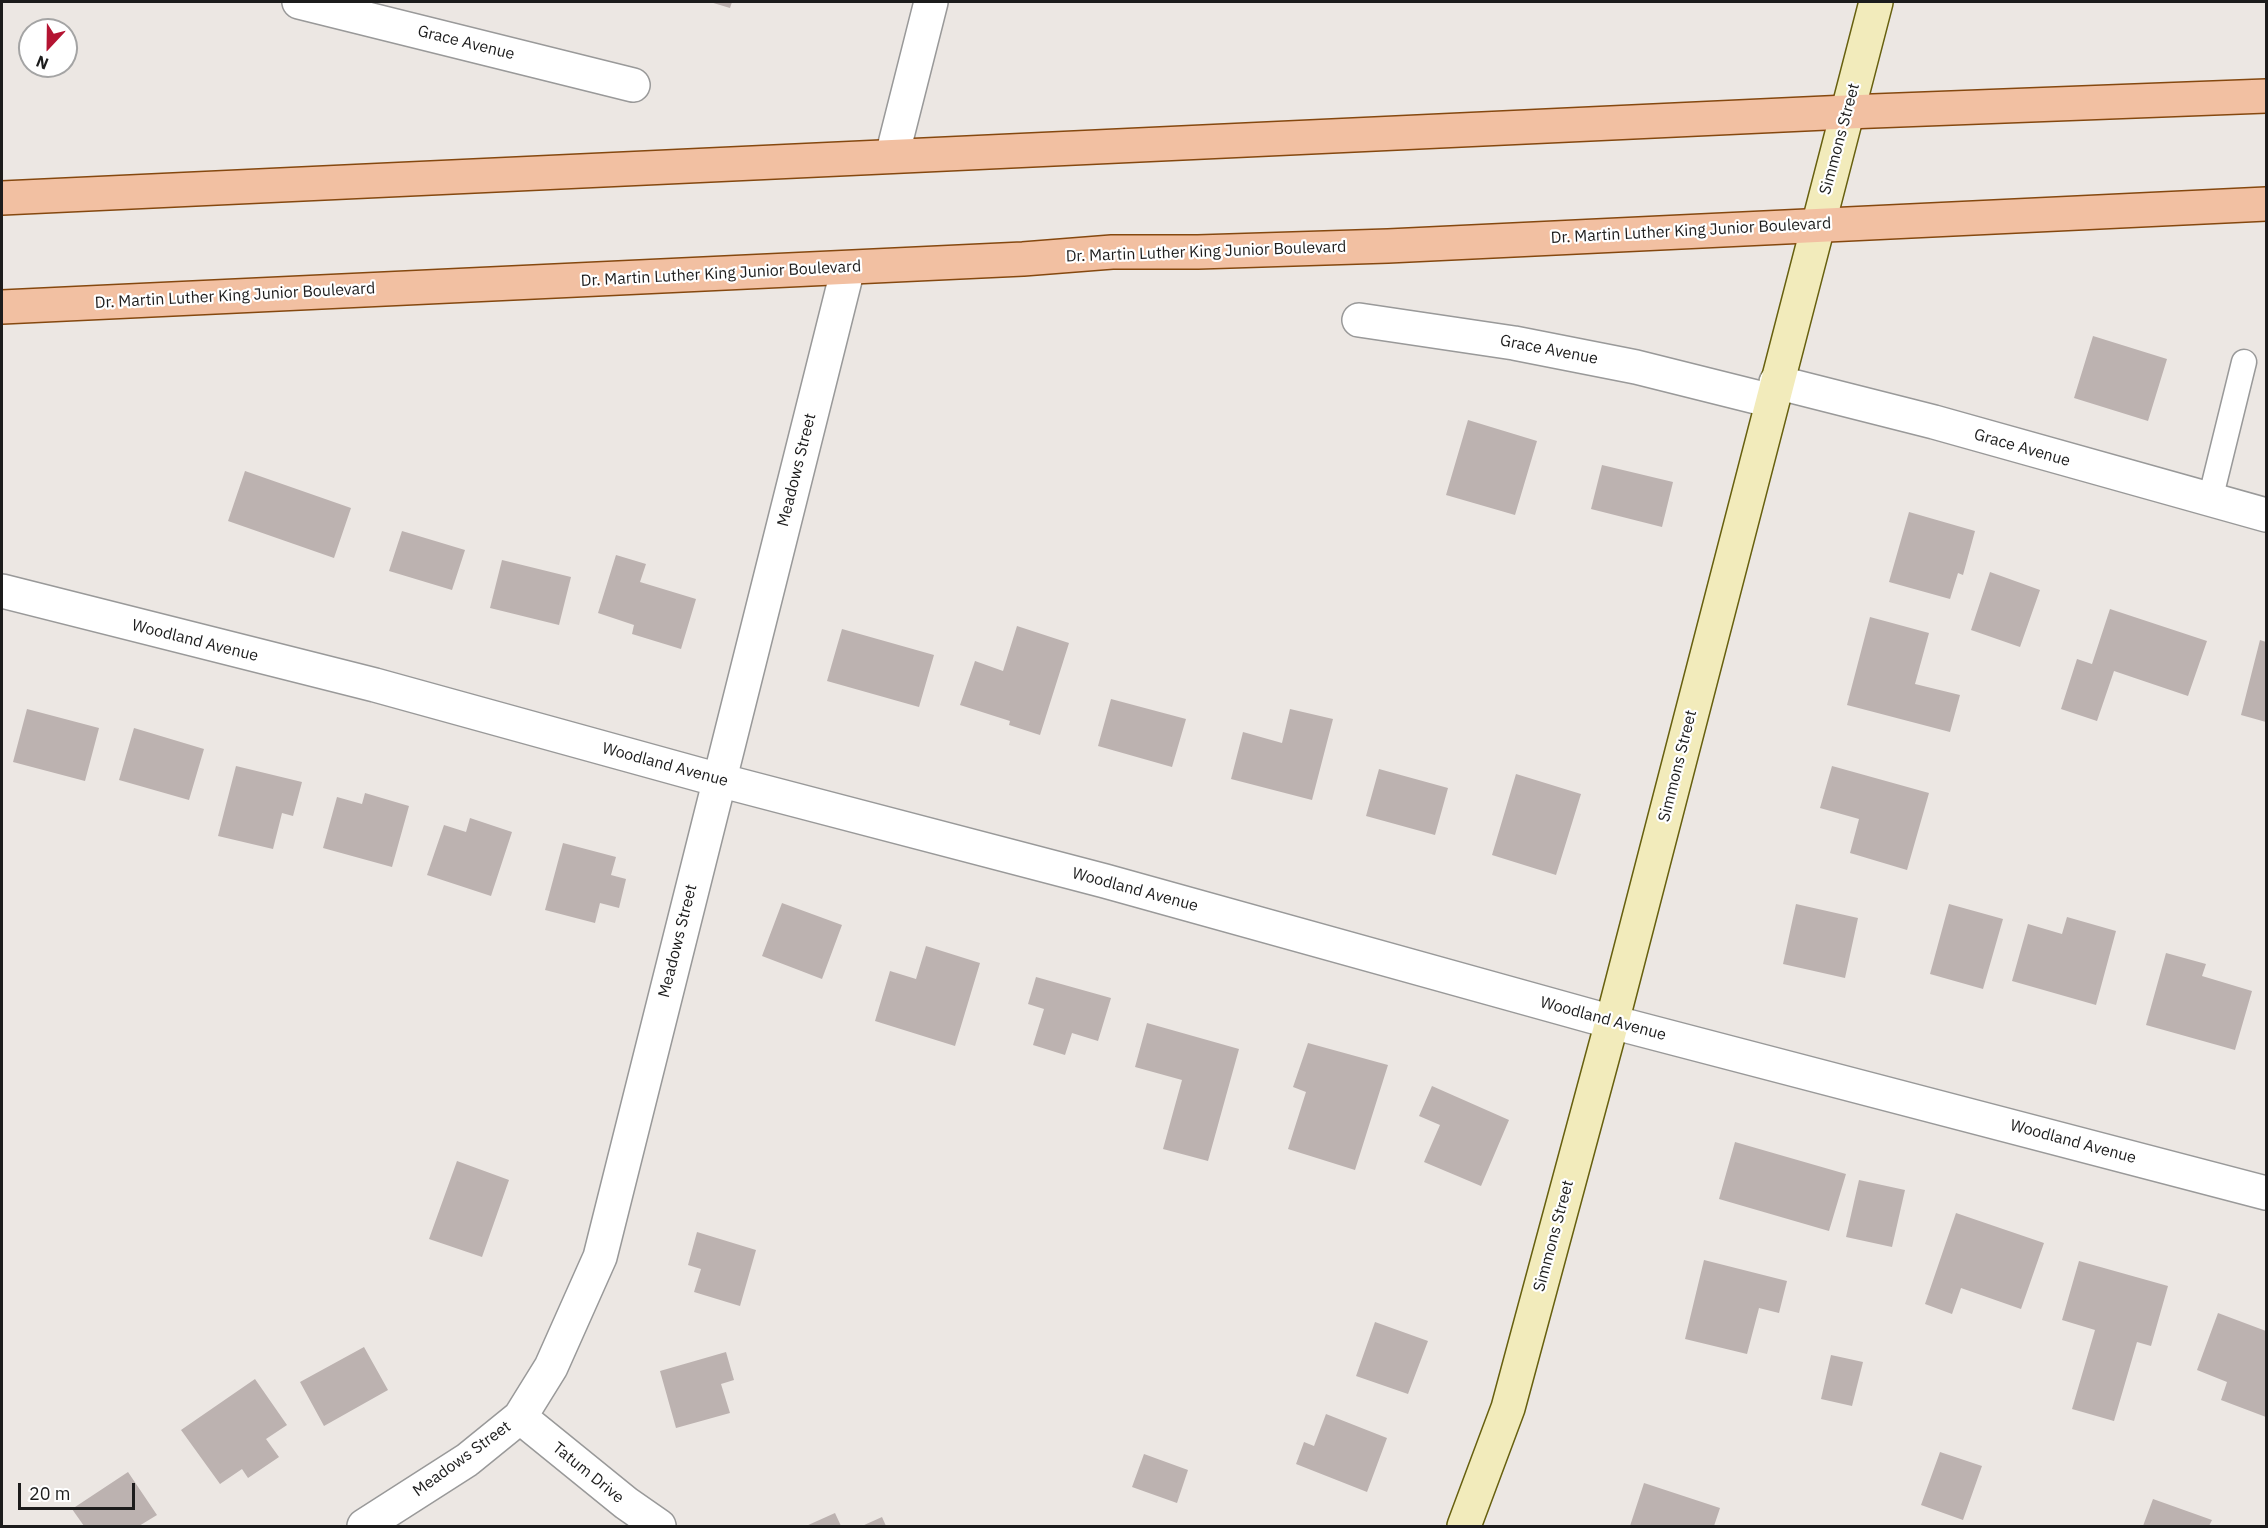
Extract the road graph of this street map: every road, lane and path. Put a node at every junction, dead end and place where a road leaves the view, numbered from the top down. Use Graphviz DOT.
graph roads {
  1 [pos="299,2"];
  2 [pos="931,2"];
  3 [pos="1876,2"];
  4 [pos="633,85"];
  5 [pos="2266,96"];
  6 [pos="1847,112"];
  7 [pos="892,156"];
  8 [pos="2,198"];
  9 [pos="2266,204"];
  10 [pos="1817,225"];
  11 [pos="848,268"];
  12 [pos="2,307"];
  13 [pos="1359,320"];
  14 [pos="2244,362"];
  15 [pos="1774,391"];
  16 [pos="2210,500"];
  17 [pos="2266,515"];
  18 [pos="2,591"];
  19 [pos="719,780"];
  20 [pos="1612,1022"];
  21 [pos="2266,1193"];
  22 [pos="520,1417"];
  23 [pos="364,1527"];
  24 [pos="659,1527"];
  25 [pos="1464,1527"];
  1 -- 4 [label="street, Grace Avenue"];
  2 -- 7 [label="street"];
  3 -- 6 [label="street, Simmons Street"];
  5 -- 6 [label="main road"];
  6 -- 7 [label="main road"];
  6 -- 10 [label="street, Simmons Street"];
  7 -- 8 [label="main road"];
  9 -- 10 [label="main road, Dr. Martin Luther King Junior Boulevard"];
  10 -- 11 [label="main road, Dr. Martin Luther King Junior Boulevard"];
  10 -- 15 [label="street, Simmons Street"];
  11 -- 12 [label="main road, Dr. Martin Luther King Junior Boulevard"];
  11 -- 19 [label="street, Meadows Street"];
  13 -- 15 [label="street, Grace Avenue"];
  14 -- 16 [label="lane"];
  15 -- 16 [label="street, Grace Avenue"];
  15 -- 20 [label="street, Simmons Street"];
  16 -- 17 [label="street, Grace Avenue"];
  18 -- 19 [label="street, Woodland Avenue"];
  19 -- 20 [label="street, Woodland Avenue"];
  19 -- 22 [label="street, Meadows Street"];
  20 -- 21 [label="street, Woodland Avenue"];
  20 -- 25 [label="street, Simmons Street"];
  22 -- 23 [label="street, Meadows Street"];
  22 -- 24 [label="street, Tatum Drive"];
}
